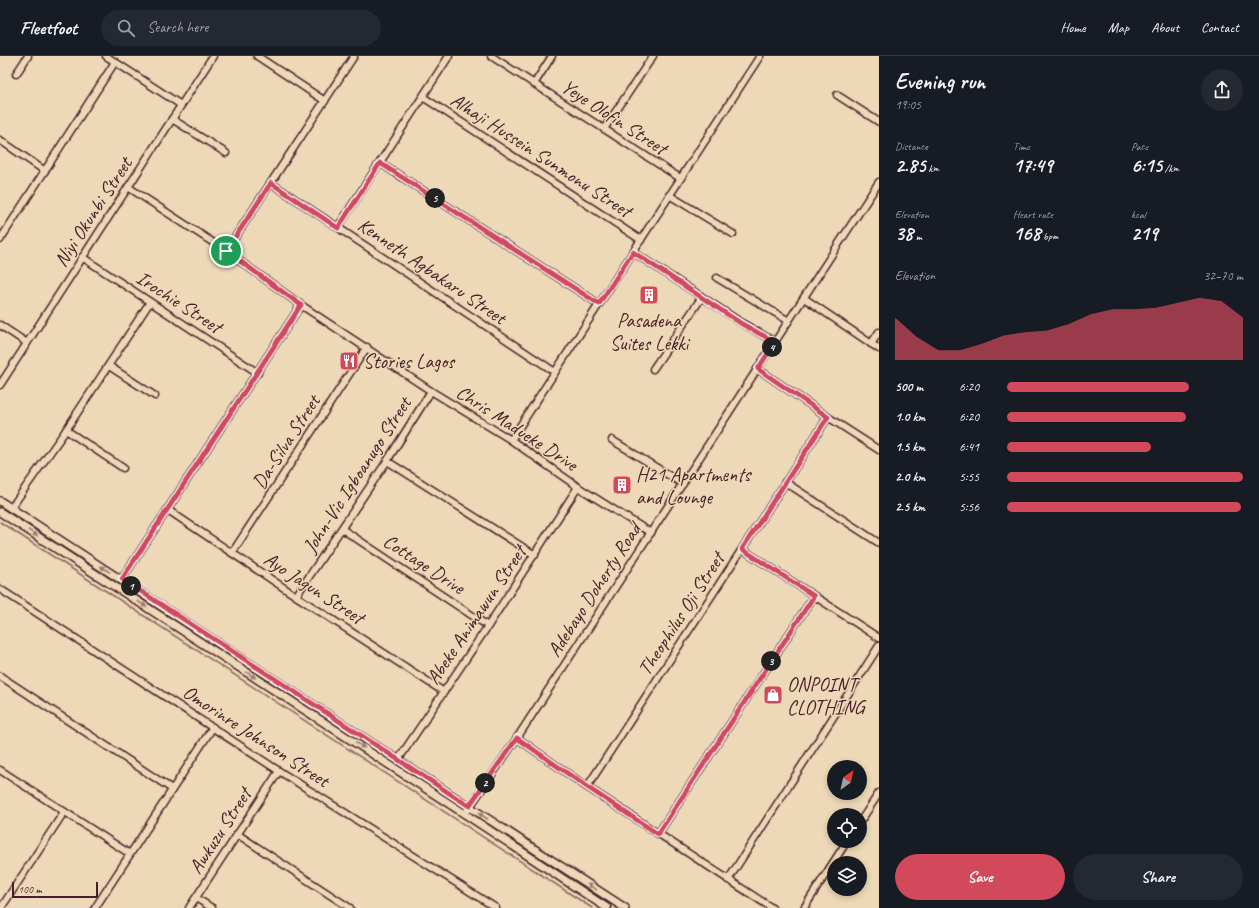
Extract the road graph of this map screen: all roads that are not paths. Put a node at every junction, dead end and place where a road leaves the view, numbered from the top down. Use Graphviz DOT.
graph roads {
  1 [pos="28,56"];
  2 [pos="106,56"];
  3 [pos="213,56"];
  4 [pos="257,56"];
  5 [pos="354,56"];
  6 [pos="449,56"];
  7 [pos="491,56"];
  8 [pos="552,56"];
  9 [pos="653,56"];
  10 [pos="760,56"];
  11 [pos="115,62"];
  12 [pos="16,74"];
  13 [pos="534,84"];
  14 [pos="837,95"];
  15 [pos="423,98"];
  16 [pos="325,101"];
  17 [pos="181,105"];
  18 [pos="172,119"];
  19 [pos="879,122"];
  20 [pos="604,129"];
  21 [pos="0,140"];
  22 [pos="226,153"];
  23 [pos="380,163"];
  24 [pos="45,171"];
  25 [pos="680,178"];
  26 [pos="879,182"];
  27 [pos="271,183"];
  28 [pos="128,187"];
  29 [pos="669,195"];
  30 [pos="338,228"];
  31 [pos="733,234"];
  32 [pos="0,240"];
  33 [pos="641,240"];
  34 [pos="226,251"];
  35 [pos="633,252"];
  36 [pos="82,257"];
  37 [pos="717,278"];
  38 [pos="702,297"];
  39 [pos="804,298"];
  40 [pos="150,302"];
  41 [pos="599,304"];
  42 [pos="301,305"];
  43 [pos="789,321"];
  44 [pos="0,325"];
  45 [pos="879,332"];
  46 [pos="775,342"];
  47 [pos="27,343"];
  48 [pos="871,344"];
  49 [pos="367,347"];
  50 [pos="879,349"];
  51 [pos="109,366"];
  52 [pos="654,369"];
  53 [pos="758,369"];
  54 [pos="555,372"];
  55 [pos="258,373"];
  56 [pos="0,385"];
  57 [pos="432,391"];
  58 [pos="155,396"];
  59 [pos="828,417"];
  60 [pos="66,430"];
  61 [pos="511,440"];
  62 [pos="612,440"];
  63 [pos="879,450"];
  64 [pos="387,462"];
  65 [pos="123,468"];
  66 [pos="785,482"];
  67 [pos="683,484"];
  68 [pos="578,487"];
  69 [pos="0,501"];
  70 [pos="11,508"];
  71 [pos="168,510"];
  72 [pos="0,512"];
  73 [pos="342,529"];
  74 [pos="651,533"];
  75 [pos="879,543"];
  76 [pos="742,549"];
  77 [pos="232,553"];
  78 [pos="535,555"];
  79 [pos="122,579"];
  80 [pos="0,589"];
  81 [pos="296,596"];
  82 [pos="814,596"];
  83 [pos="488,626"];
  84 [pos="879,638"];
  85 [pos="879,646"];
  86 [pos="0,676"];
  87 [pos="444,692"];
  88 [pos="213,727"];
  89 [pos="517,738"];
  90 [pos="398,760"];
  91 [pos="0,770"];
  92 [pos="279,771"];
  93 [pos="587,787"];
  94 [pos="172,789"];
  95 [pos="879,793"];
  96 [pos="469,806"];
  97 [pos="867,811"];
  98 [pos="64,812"];
  99 [pos="465,814"];
  100 [pos="237,834"];
  101 [pos="658,834"];
  102 [pos="843,848"];
  103 [pos="130,854"];
  104 [pos="728,880"];
  105 [pos="196,898"];
  106 [pos="1,908"];
  107 [pos="95,908"];
  108 [pos="189,908"];
  109 [pos="212,908"];
  110 [pos="350,908"];
  111 [pos="496,908"];
  112 [pos="607,908"];
  113 [pos="625,908"];
  114 [pos="772,908"];
  115 [pos="804,908"];
  1 -- 12 [label="street"];
  2 -- 11 [label="street"];
  3 -- 17 [label="street, Niyi Okunbi Street"];
  4 -- 16 [label="street"];
  5 -- 16 [label="street"];
  6 -- 15 [label="street"];
  7 -- 13 [label="street, Yeye Olofin Street"];
  8 -- 13 [label="street"];
  9 -- 20 [label="street"];
  10 -- 25 [label="street"];
  11 -- 17 [label="street"];
  11 -- 24 [label="street"];
  13 -- 20 [label="street, Yeye Olofin Street"];
  14 -- 19 [label="street"];
  15 -- 23 [label="street"];
  15 -- 33 [label="street, Alhaji Hussein Sunmonu Street"];
  16 -- 27 [label="street"];
  17 -- 18 [label="street, Niyi Okunbi Street"];
  18 -- 22 [label="street"];
  18 -- 28 [label="street, Niyi Okunbi Street"];
  20 -- 25 [label="street, Yeye Olofin Street"];
  21 -- 24 [label="street"];
  23 -- 30 [label="street"];
  23 -- 41 [label="street"];
  24 -- 32 [label="street"];
  25 -- 29 [label="street"];
  26 -- 39 [label="street, Adebayo Doherty Road"];
  27 -- 30 [label="street, Kenneth Agbakaru Street"];
  27 -- 34 [label="street"];
  28 -- 34 [label="street, Chris Madueke Drive"];
  28 -- 36 [label="street, Niyi Okunbi Street"];
  29 -- 31 [label="street"];
  29 -- 33 [label="street"];
  30 -- 54 [label="street, Kenneth Agbakaru Street"];
  33 -- 35 [label="street"];
  34 -- 42 [label="street, Chris Madueke Drive"];
  35 -- 38 [label="street"];
  35 -- 41 [label="street"];
  36 -- 40 [label="street, Irochie Street"];
  36 -- 47 [label="street, Niyi Okunbi Street"];
  37 -- 43 [label="street"];
  38 -- 46 [label="street"];
  38 -- 52 [label="street"];
  39 -- 43 [label="street, Adebayo Doherty Road"];
  39 -- 48 [label="street"];
  40 -- 51 [label="street"];
  40 -- 55 [label="street, Irochie Street"];
  41 -- 54 [label="street"];
  42 -- 49 [label="street, Chris Madueke Drive"];
  42 -- 55 [label="street"];
  43 -- 46 [label="street, Adebayo Doherty Road"];
  44 -- 47 [label="street"];
  45 -- 48 [label="street"];
  46 -- 53 [label="street, Adebayo Doherty Road"];
  47 -- 56 [label="street, Niyi Okunbi Street"];
  48 -- 50 [label="street"];
  49 -- 57 [label="street, Chris Madueke Drive"];
  49 -- 77 [label="street, Da-Silva Street"];
  51 -- 58 [label="street"];
  51 -- 60 [label="street"];
  53 -- 59 [label="street"];
  53 -- 67 [label="street, Adebayo Doherty Road"];
  54 -- 61 [label="street"];
  55 -- 71 [label="street"];
  57 -- 61 [label="street, Chris Madueke Drive"];
  57 -- 64 [label="street, John-Vic Igboanugo Street"];
  59 -- 63 [label="street"];
  59 -- 66 [label="street, Theophilus Oji Street"];
  60 -- 65 [label="street"];
  60 -- 70 [label="street"];
  61 -- 68 [label="street, Chris Madueke Drive"];
  62 -- 67 [label="street"];
  64 -- 73 [label="street, John-Vic Igboanugo Street"];
  64 -- 78 [label="street"];
  66 -- 75 [label="street"];
  66 -- 76 [label="street, Theophilus Oji Street"];
  67 -- 74 [label="street, Adebayo Doherty Road"];
  68 -- 74 [label="street, Chris Madueke Drive"];
  68 -- 78 [label="street, Abeke Animawun Street"];
  69 -- 70 [label="main road"];
  79 -- 70 [label="main road, one-way"];
  71 -- 77 [label="street, Ayo Jagun Street"];
  71 -- 79 [label="street"];
  72 -- 99 [label="main road, one-way"];
  73 -- 81 [label="street, John-Vic Igboanugo Street"];
  73 -- 83 [label="street, Cottage Drive"];
  74 -- 89 [label="street, Adebayo Doherty Road"];
  76 -- 82 [label="street"];
  76 -- 93 [label="street, Theophilus Oji Street"];
  77 -- 81 [label="street, Ayo Jagun Street"];
  78 -- 83 [label="street, Abeke Animawun Street"];
  79 -- 90 [label="main road"];
  80 -- 88 [label="street, Omorinre Johnson Street"];
  81 -- 87 [label="street, Ayo Jagun Street"];
  82 -- 84 [label="street"];
  82 -- 101 [label="street"];
  83 -- 87 [label="street, Abeke Animawun Street"];
  85 -- 104 [label="street"];
  86 -- 94 [label="street"];
  87 -- 90 [label="street, Abeke Animawun Street"];
  88 -- 92 [label="street, Omorinre Johnson Street"];
  88 -- 94 [label="street"];
  89 -- 93 [label="street"];
  89 -- 96 [label="street, Adebayo Doherty Road"];
  90 -- 96 [label="main road"];
  91 -- 98 [label="street"];
  92 -- 100 [label="street, Awkuzu Street"];
  92 -- 111 [label="street, Omorinre Johnson Street"];
  93 -- 101 [label="street"];
  94 -- 103 [label="street"];
  95 -- 97 [label="street"];
  96 -- 99 [label="street, Adebayo Doherty Road"];
  113 -- 96 [label="main road, one-way"];
  98 -- 103 [label="street"];
  98 -- 106 [label="street"];
  99 -- 112 [label="main road"];
  100 -- 105 [label="street, Awkuzu Street"];
  100 -- 110 [label="street"];
  101 -- 104 [label="street"];
  102 -- 115 [label="street"];
  103 -- 107 [label="street"];
  104 -- 114 [label="street"];
  105 -- 108 [label="street, Awkuzu Street"];
  105 -- 109 [label="street"];
}
